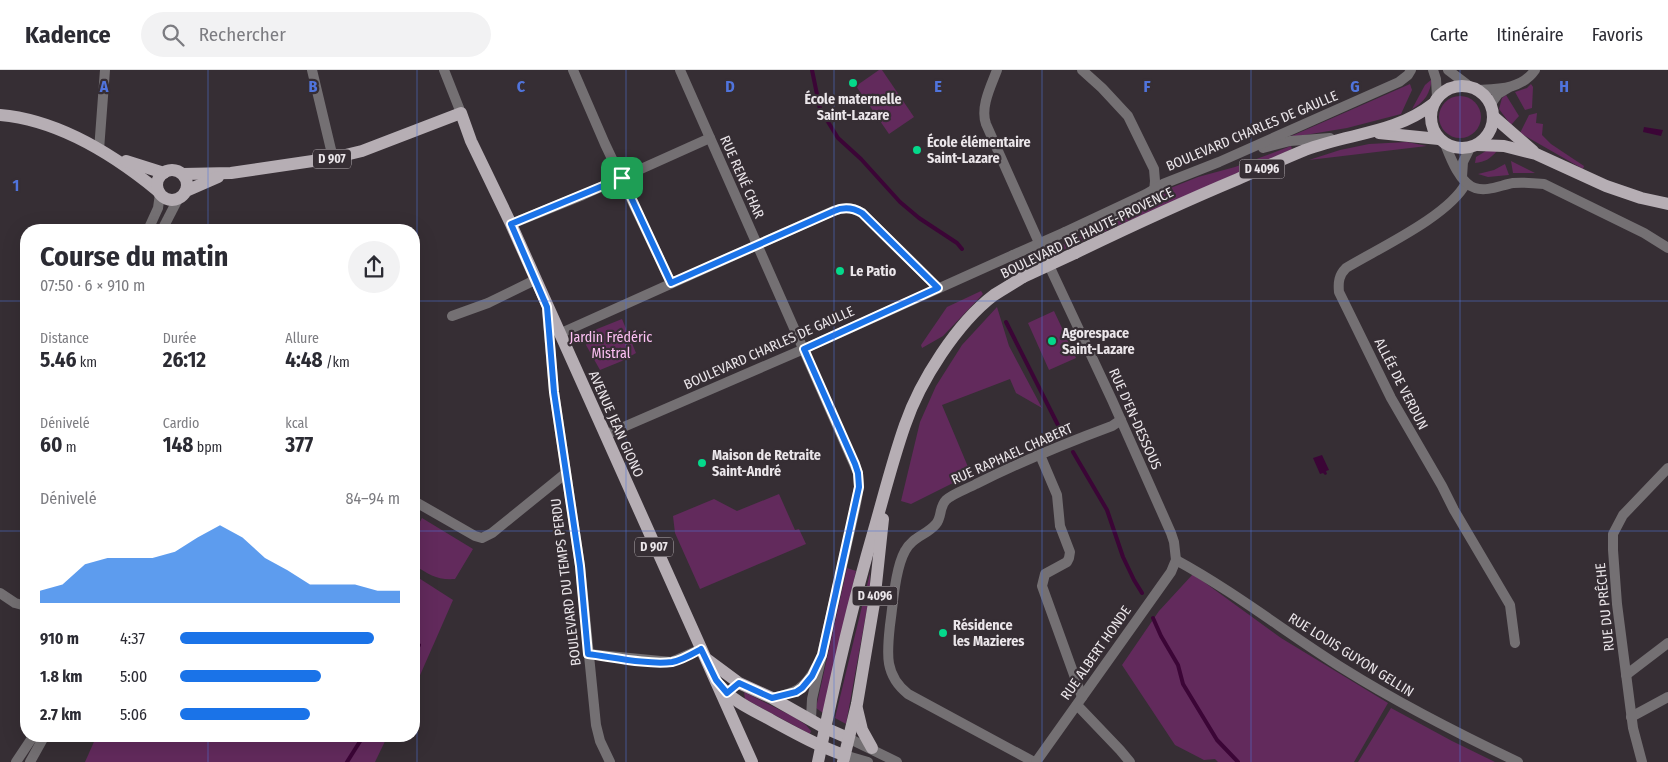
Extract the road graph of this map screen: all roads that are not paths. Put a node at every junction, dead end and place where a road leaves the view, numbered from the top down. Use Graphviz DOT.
graph roads {
  1 [pos="105,70"];
  2 [pos="312,70"];
  3 [pos="444,70"];
  4 [pos="573,70"];
  5 [pos="680,70"];
  6 [pos="997,70"];
  7 [pos="1082,70"];
  8 [pos="1411,70"];
  9 [pos="1433,70"];
  10 [pos="1448,70"];
  11 [pos="1535,70"];
  12 [pos="1474,88"];
  13 [pos="1508,88"];
  14 [pos="1435,101"];
  15 [pos="1492,111"];
  16 [pos="461,113"];
  17 [pos="0,115"];
  18 [pos="1374,133"];
  19 [pos="710,138"];
  20 [pos="1346,138"];
  21 [pos="1442,142"];
  22 [pos="1474,146"];
  23 [pos="104,153"];
  24 [pos="1536,154"];
  25 [pos="334,158"];
  26 [pos="1219,162"];
  27 [pos="164,173"];
  28 [pos="231,173"];
  29 [pos="183,174"];
  30 [pos="622,178"];
  31 [pos="1464,180"];
  32 [pos="1155,182"];
  33 [pos="159,192"];
  34 [pos="182,195"];
  35 [pos="1668,204"];
  36 [pos="151,224"];
  37 [pos="165,224"];
  38 [pos="511,224"];
  39 [pos="758,245"];
  40 [pos="1668,248"];
  41 [pos="535,280"];
  42 [pos="671,283"];
  43 [pos="938,288"];
  44 [pos="547,307"];
  45 [pos="452,316"];
  46 [pos="559,334"];
  47 [pos="804,349"];
  48 [pos="1121,420"];
  49 [pos="605,434"];
  50 [pos="1040,455"];
  51 [pos="1668,468"];
  52 [pos="566,473"];
  53 [pos="887,486"];
  54 [pos="420,504"];
  55 [pos="1176,560"];
  56 [pos="0,593"];
  57 [pos="20,604"];
  58 [pos="1515,643"];
  59 [pos="1668,643"];
  60 [pos="704,653"];
  61 [pos="588,654"];
  62 [pos="822,655"];
  63 [pos="1626,675"];
  64 [pos="739,683"];
  65 [pos="1668,697"];
  66 [pos="772,698"];
  67 [pos="726,699"];
  68 [pos="1079,701"];
  69 [pos="857,704"];
  70 [pos="1631,717"];
  71 [pos="811,719"];
  72 [pos="825,728"];
  73 [pos="848,738"];
  74 [pos="29,742"];
  75 [pos="41,742"];
  76 [pos="872,748"];
  77 [pos="827,753"];
  78 [pos="843,758"];
  79 [pos="16,762"];
  80 [pos="30,762"];
  81 [pos="610,762"];
  82 [pos="752,762"];
  83 [pos="818,762"];
  84 [pos="868,762"];
  85 [pos="897,762"];
  86 [pos="1035,762"];
  87 [pos="1130,762"];
  88 [pos="1518,762"];
  89 [pos="1642,762"];
  1 -- 23 [label="street"];
  2 -- 25 [label="street"];
  3 -- 16 [label="street, AVENUE JEAN GIONO"];
  4 -- 30 [label="street"];
  5 -- 19 [label="street, RUE RENÉ CHAR"];
  6 -- 48 [label="street, RUE D'EN-DESSOUS"];
  7 -- 32 [label="street"];
  8 -- 26 [label="street, BOULEVARD CHARLES DE GAULLE"];
  9 -- 14 [label="street"];
  10 -- 12 [label="street"];
  11 -- 13 [label="street"];
  12 -- 13 [label="street"];
  12 -- 14 [label="main road"];
  12 -- 15 [label="main road"];
  13 -- 15 [label="street"];
  14 -- 18 [label="main road, BOULEVARD DE HAUTE-PROVENCE / D 4096"];
  14 -- 21 [label="main road"];
  15 -- 22 [label="main road"];
  15 -- 24 [label="main road"];
  16 -- 25 [label="main road, D 907"];
  16 -- 38 [label="main road, AVENUE JEAN GIONO / D 907"];
  17 -- 23 [label="main road"];
  18 -- 20 [label="main road, BOULEVARD DE HAUTE-PROVENCE / D 4096"];
  18 -- 21 [label="main road, BOULEVARD DE HAUTE-PROVENCE / D 4096"];
  19 -- 30 [label="street"];
  19 -- 39 [label="street, RUE RENÉ CHAR"];
  20 -- 26 [label="street"];
  20 -- 53 [label="main road, BOULEVARD DE HAUTE-PROVENCE / D 4096, bridge"];
  21 -- 22 [label="main road"];
  21 -- 31 [label="street"];
  22 -- 24 [label="main road"];
  22 -- 31 [label="street"];
  23 -- 27 [label="main road"];
  23 -- 33 [label="main road"];
  24 -- 35 [label="main road"];
  25 -- 28 [label="main road, D 907"];
  26 -- 32 [label="street, BOULEVARD CHARLES DE GAULLE"];
  27 -- 29 [label="main road"];
  27 -- 33 [label="main road"];
  28 -- 29 [label="main road, D 907"];
  28 -- 34 [label="main road, D 907"];
  29 -- 34 [label="main road"];
  30 -- 38 [label="street"];
  30 -- 42 [label="street"];
  31 -- 40 [label="street"];
  31 -- 58 [label="street, ALLÉE DE VERDUN"];
  32 -- 43 [label="street, BOULEVARD CHARLES DE GAULLE, bridge"];
  33 -- 34 [label="main road"];
  33 -- 36 [label="street"];
  34 -- 37 [label="street"];
  38 -- 41 [label="main road, AVENUE JEAN GIONO / D 907"];
  39 -- 42 [label="street"];
  39 -- 43 [label="street"];
  39 -- 47 [label="street, RUE RENÉ CHAR"];
  41 -- 44 [label="main road, AVENUE JEAN GIONO / D 907"];
  41 -- 45 [label="street"];
  42 -- 46 [label="street"];
  43 -- 47 [label="street, BOULEVARD CHARLES DE GAULLE"];
  44 -- 46 [label="main road, AVENUE JEAN GIONO / D 907"];
  44 -- 52 [label="street, BOULEVARD DU TEMPS PERDU"];
  46 -- 49 [label="main road, AVENUE JEAN GIONO / D 907"];
  47 -- 49 [label="street, BOULEVARD CHARLES DE GAULLE"];
  47 -- 62 [label="street, RUE RENÉ CHAR"];
  48 -- 50 [label="street, RUE RAPHAEL CHABERT"];
  48 -- 55 [label="street, RUE D'EN-DESSOUS"];
  49 -- 60 [label="main road, AVENUE JEAN GIONO / D 907"];
  50 -- 68 [label="street"];
  50 -- 86 [label="street, RUE RAPHAEL CHABERT"];
  51 -- 63 [label="street, RUE DU PRÊCHE"];
  52 -- 54 [label="street"];
  52 -- 61 [label="street, BOULEVARD DU TEMPS PERDU"];
  53 -- 69 [label="main road, BOULEVARD DE HAUTE-PROVENCE / D 4096"];
  53 -- 72 [label="main road, BOULEVARD DE HAUTE-PROVENCE / D 4096"];
  55 -- 68 [label="street, RUE ALBERT HONDE"];
  55 -- 88 [label="street, RUE LOUIS GUYON GELLIN"];
  56 -- 57 [label="street"];
  59 -- 63 [label="street"];
  60 -- 61 [label="street"];
  60 -- 64 [label="main road, D 907"];
  60 -- 67 [label="main road, AVENUE JEAN GIONO / D 907"];
  61 -- 81 [label="street, BOULEVARD DU TEMPS PERDU"];
  62 -- 66 [label="street"];
  62 -- 71 [label="street"];
  63 -- 70 [label="street, RUE DU PRÊCHE"];
  64 -- 66 [label="main road, D 907"];
  64 -- 67 [label="main road"];
  65 -- 70 [label="street"];
  66 -- 71 [label="main road, D 907"];
  67 -- 77 [label="main road, D 907"];
  67 -- 82 [label="main road, D 907"];
  68 -- 86 [label="street, RUE ALBERT HONDE"];
  68 -- 87 [label="street"];
  69 -- 73 [label="main road, BOULEVARD DE HAUTE-PROVENCE / D 4096"];
  69 -- 76 [label="main road"];
  70 -- 89 [label="street, RUE DU PRÊCHE"];
  71 -- 72 [label="main road, D 907"];
  72 -- 73 [label="main road"];
  72 -- 77 [label="main road, D 4096"];
  73 -- 76 [label="street"];
  73 -- 78 [label="main road, D 4096"];
  74 -- 79 [label="street"];
  75 -- 80 [label="street"];
  76 -- 85 [label="street"];
  77 -- 78 [label="main road"];
  77 -- 83 [label="main road, D 4096"];
  78 -- 84 [label="street"];
}
